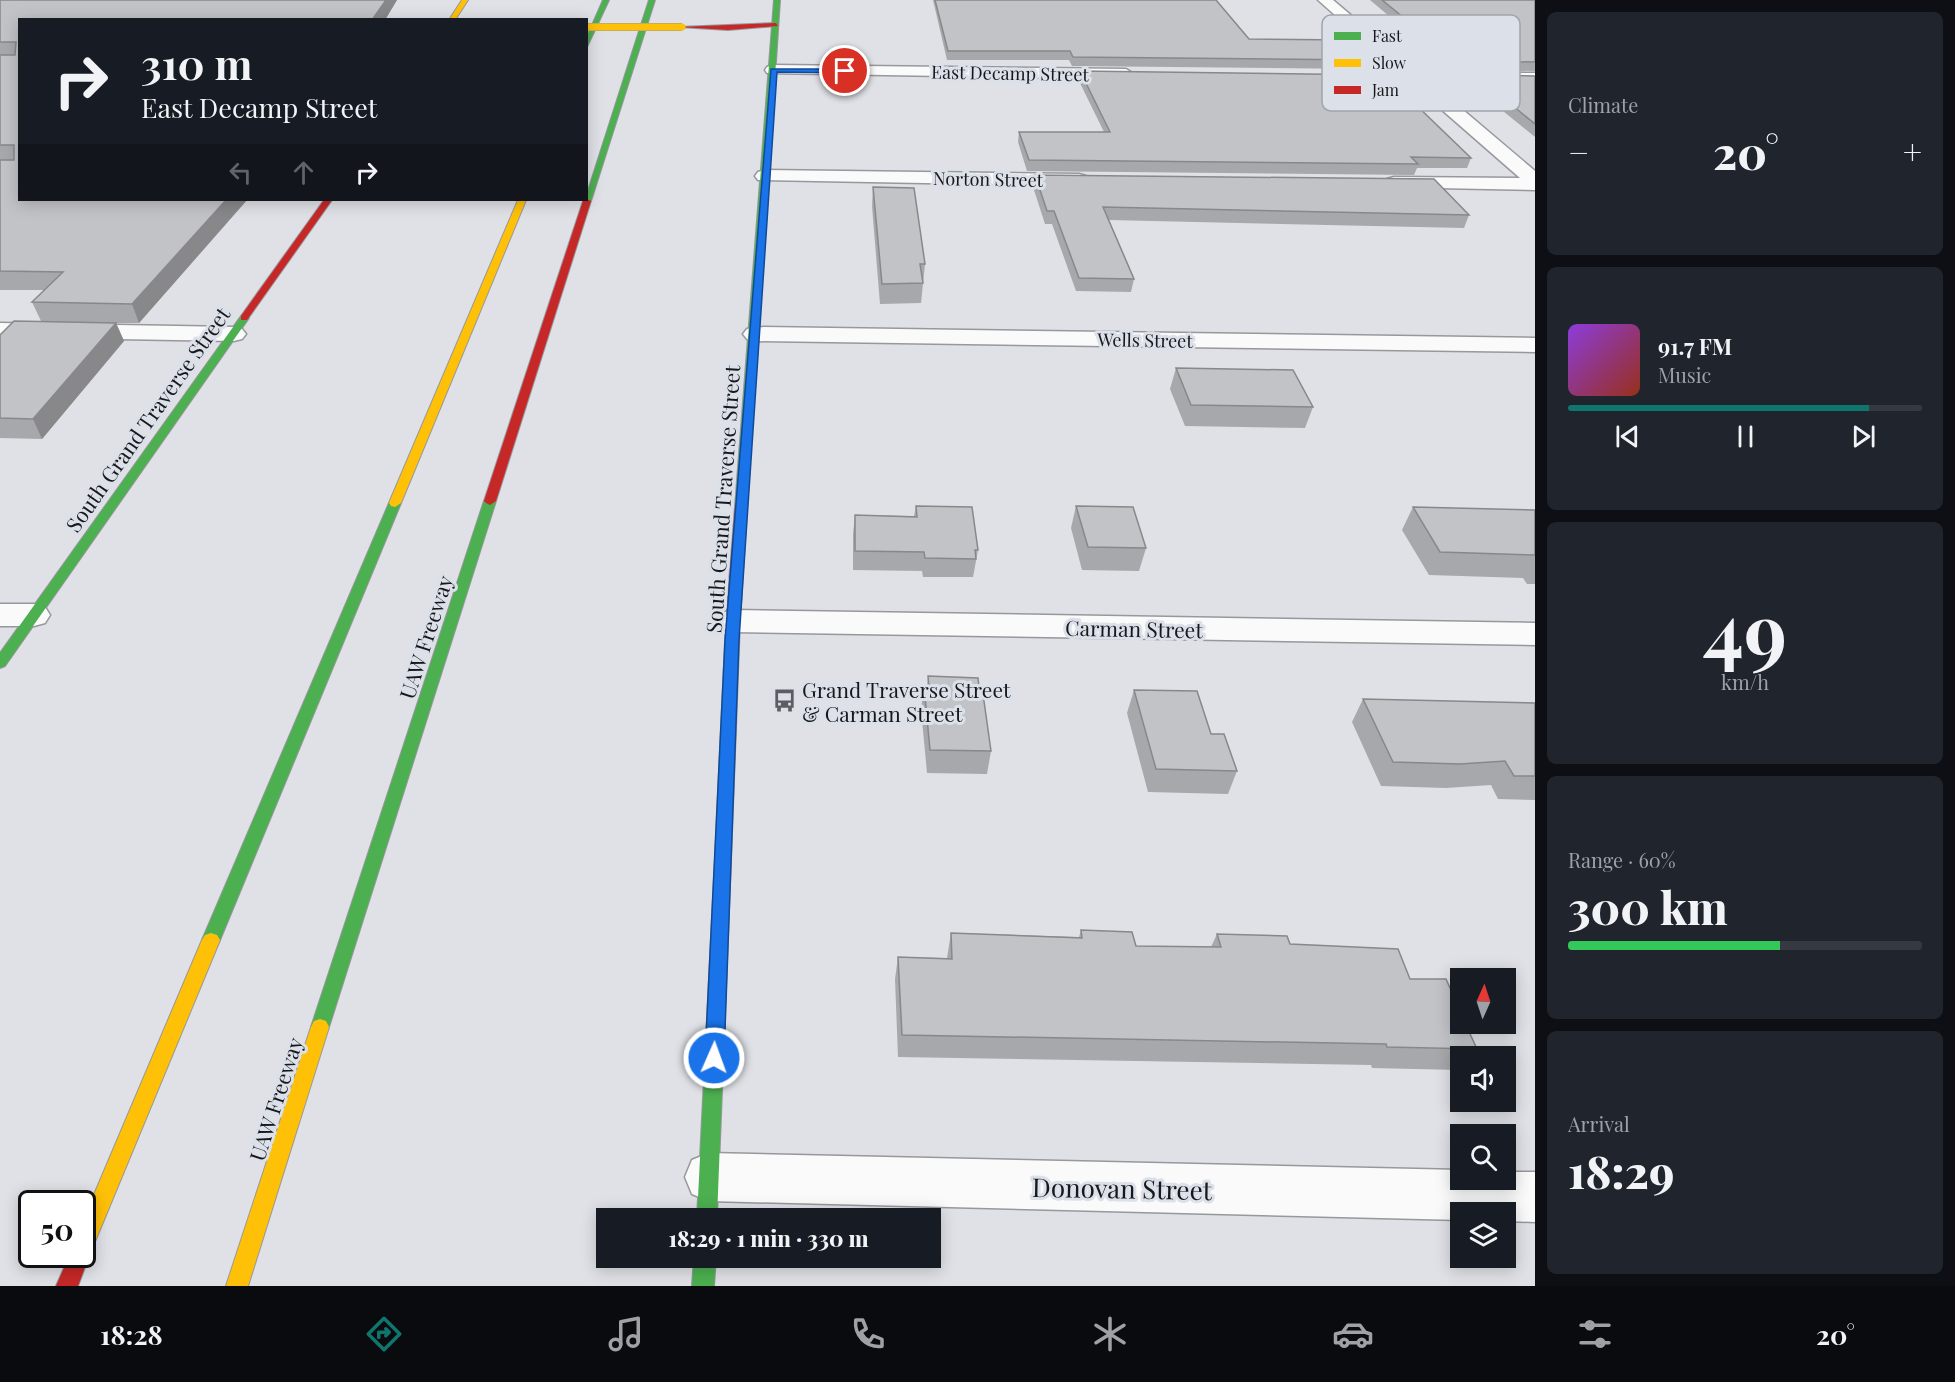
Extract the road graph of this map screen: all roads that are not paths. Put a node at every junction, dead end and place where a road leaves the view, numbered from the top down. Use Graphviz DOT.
graph roads {
  1 [pos="465,0"];
  2 [pos="606,0"];
  3 [pos="652,0"];
  4 [pos="777,0"];
  5 [pos="1326,0"];
  6 [pos="1344,15"];
  7 [pos="453,18"];
  8 [pos="776,25"];
  9 [pos="588,27"];
  10 [pos="588,42"];
  11 [pos="774,70"];
  12 [pos="1142,74"];
  13 [pos="1520,78"];
  14 [pos="1535,78"];
  15 [pos="1454,111"];
  16 [pos="765,176"];
  17 [pos="1097,180"];
  18 [pos="1381,183"];
  19 [pos="1535,183"];
  20 [pos="588,198"];
  21 [pos="327,201"];
  22 [pos="522,201"];
  23 [pos="587,201"];
  24 [pos="0,330"];
  25 [pos="234,334"];
  26 [pos="755,334"];
  27 [pos="1535,345"];
  28 [pos="0,615"];
  29 [pos="34,615"];
  30 [pos="733,621"];
  31 [pos="1535,634"];
  32 [pos="0,663"];
  33 [pos="1535,1197"];
  34 [pos="708,1198"];
  35 [pos="96,1216"];
  36 [pos="74,1268"];
  37 [pos="704,1268"];
  38 [pos="67,1286"];
  39 [pos="237,1286"];
  40 [pos="703,1286"];
  1 -- 7 [label="main road"];
  2 -- 10 [label="main road"];
  3 -- 20 [label="main road, UAW Freeway"];
  4 -- 8 [label="main road, South Grand Traverse Street"];
  5 -- 6 [label="street"];
  8 -- 9 [label="main road, bridge"];
  8 -- 11 [label="main road, South Grand Traverse Street"];
  11 -- 12 [label="street, East Decamp Street"];
  11 -- 16 [label="main road, South Grand Traverse Street"];
  13 -- 14 [label="street"];
  15 -- 19 [label="street"];
  16 -- 17 [label="street, Norton Street"];
  16 -- 26 [label="main road, South Grand Traverse Street"];
  18 -- 19 [label="street"];
  21 -- 25 [label="main road, South Grand Traverse Street"];
  22 -- 35 [label="main road"];
  23 -- 39 [label="main road, UAW Freeway"];
  24 -- 25 [label="street"];
  25 -- 29 [label="main road, South Grand Traverse Street"];
  26 -- 27 [label="street, Wells Street"];
  26 -- 30 [label="main road, South Grand Traverse Street"];
  28 -- 29 [label="street"];
  29 -- 32 [label="main road, South Grand Traverse Street"];
  30 -- 31 [label="street, Carman Street"];
  30 -- 34 [label="main road, South Grand Traverse Street"];
  33 -- 34 [label="street, Donovan Street"];
  36 -- 38 [label="main road"];
  37 -- 40 [label="main road"];
}
